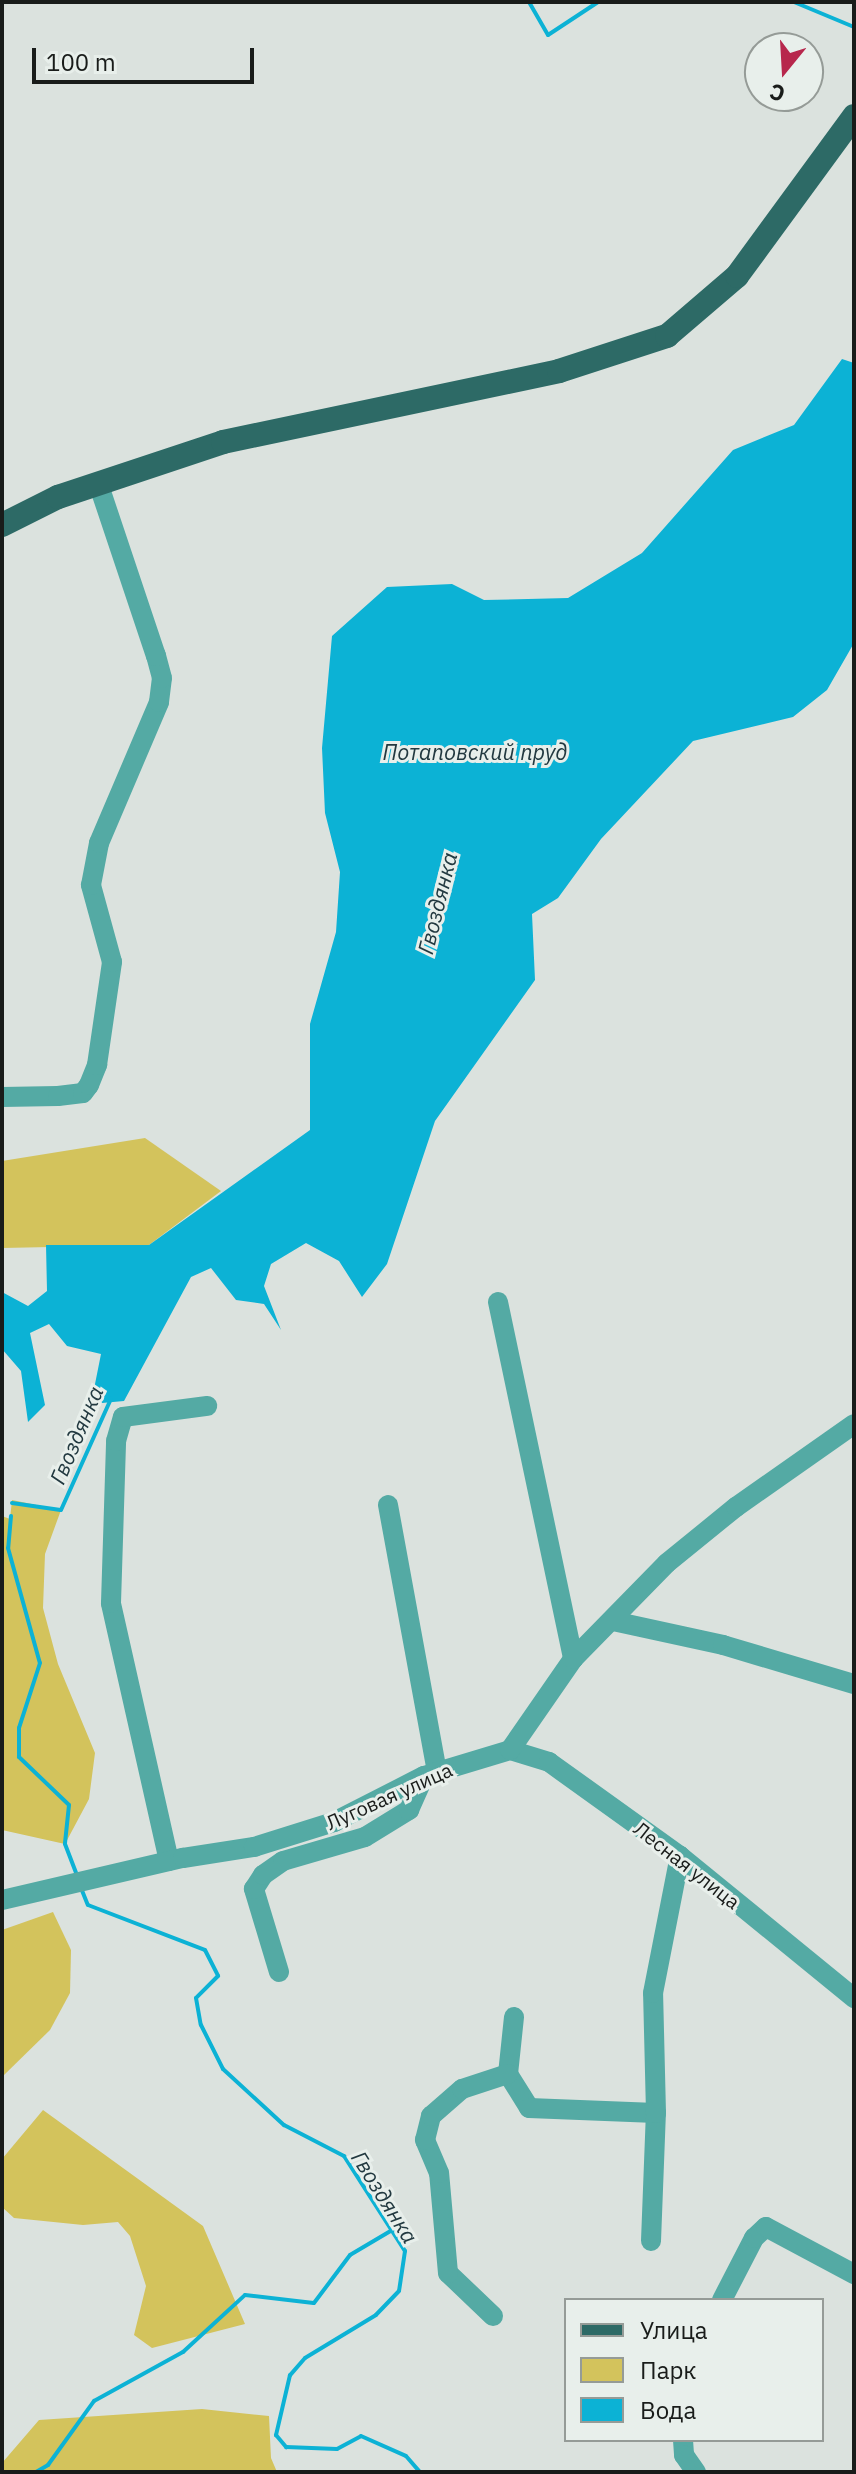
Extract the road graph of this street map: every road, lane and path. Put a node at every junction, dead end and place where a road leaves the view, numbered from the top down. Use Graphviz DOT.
graph roads {
  1 [pos="854,116"];
  2 [pos="99,486"];
  3 [pos="2,525"];
  4 [pos="2,1097"];
  5 [pos="498,1302"];
  6 [pos="207,1406"];
  7 [pos="854,1424"];
  8 [pos="388,1505"];
  9 [pos="613,1621"];
  10 [pos="573,1659"];
  11 [pos="854,1684"];
  12 [pos="510,1750"];
  13 [pos="430,1774"];
  14 [pos="680,1856"];
  15 [pos="169,1861"];
  16 [pos="2,1900"];
  17 [pos="279,1972"];
  18 [pos="854,1998"];
  19 [pos="514,2017"];
  20 [pos="508,2074"];
  21 [pos="656,2113"];
  22 [pos="651,2241"];
  23 [pos="854,2274"];
  24 [pos="723,2298"];
  25 [pos="493,2316"];
  26 [pos="683,2442"];
  27 [pos="696,2472"];
  1 -- 2 [label="main road"];
  2 -- 3 [label="main road"];
  2 -- 4 [label="street"];
  5 -- 10 [label="street"];
  6 -- 15 [label="street"];
  7 -- 9 [label="street"];
  8 -- 13 [label="street"];
  9 -- 10 [label="street"];
  9 -- 11 [label="street"];
  10 -- 12 [label="street"];
  12 -- 13 [label="street, Луговая улица"];
  12 -- 14 [label="street, Лесная улица"];
  13 -- 15 [label="street, Луговая улица"];
  13 -- 17 [label="street"];
  14 -- 18 [label="street, Лесная улица"];
  14 -- 21 [label="street"];
  15 -- 16 [label="street, Луговая улица"];
  19 -- 20 [label="street"];
  20 -- 21 [label="street"];
  20 -- 25 [label="street"];
  21 -- 22 [label="street"];
  23 -- 24 [label="street"];
  26 -- 27 [label="street"];
}
